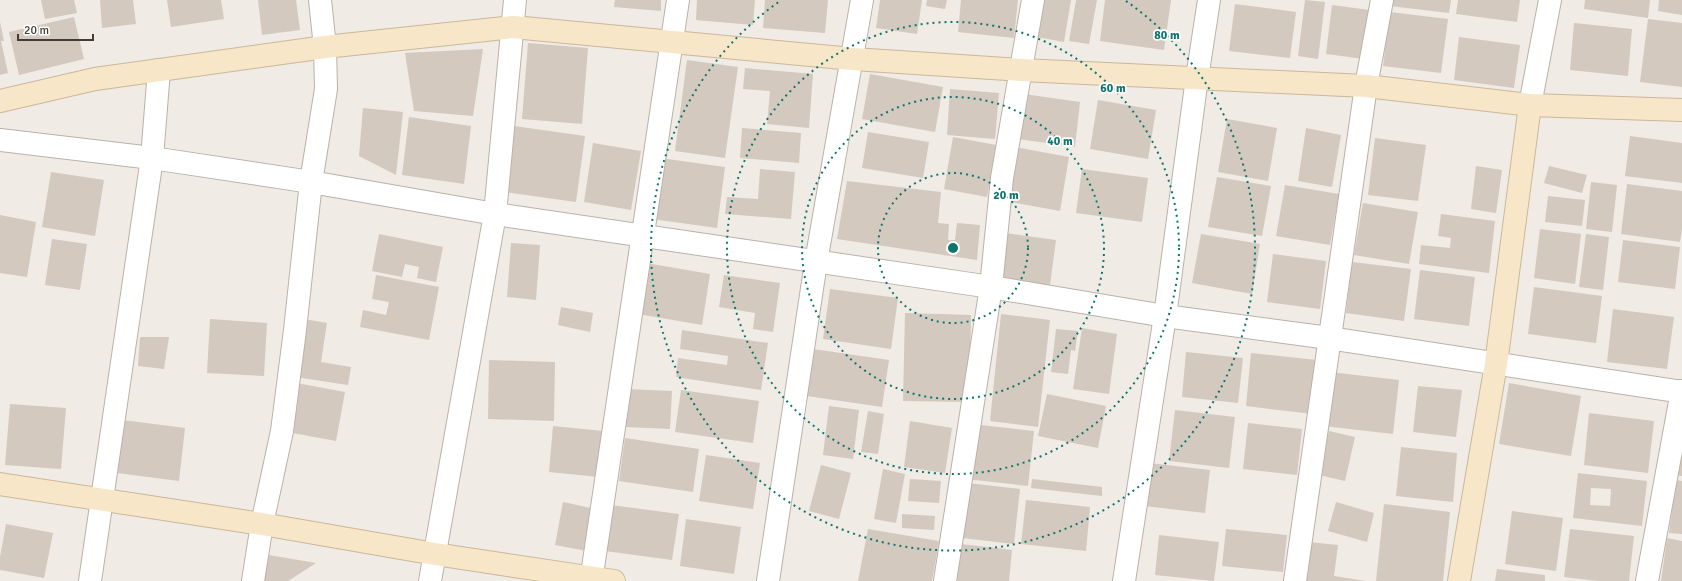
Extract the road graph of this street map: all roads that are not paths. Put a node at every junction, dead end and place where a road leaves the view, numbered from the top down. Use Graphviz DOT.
graph roads {
  1 [pos="320,0"];
  2 [pos="515,0"];
  3 [pos="678,0"];
  4 [pos="862,0"];
  5 [pos="1033,0"];
  6 [pos="1209,0"];
  7 [pos="1382,0"];
  8 [pos="1550,0"];
  9 [pos="513,27"];
  10 [pos="672,42"];
  11 [pos="325,47"];
  12 [pos="853,58"];
  13 [pos="159,70"];
  14 [pos="1021,70"];
  15 [pos="1197,78"];
  16 [pos="1366,86"];
  17 [pos="0,101"];
  18 [pos="1530,105"];
  19 [pos="1682,110"];
  20 [pos="0,140"];
  21 [pos="152,158"];
  22 [pos="311,182"];
  23 [pos="495,214"];
  24 [pos="643,236"];
  25 [pos="816,262"];
  26 [pos="991,287"];
  27 [pos="1165,316"];
  28 [pos="1329,338"];
  29 [pos="1496,364"];
  30 [pos="1682,391"];
  31 [pos="0,484"];
  32 [pos="102,500"];
  33 [pos="262,524"];
  34 [pos="435,554"];
  35 [pos="591,579"];
  36 [pos="90,581"];
  37 [pos="253,581"];
  38 [pos="430,581"];
  39 [pos="614,581"];
  40 [pos="768,581"];
  41 [pos="945,581"];
  42 [pos="1124,581"];
  43 [pos="1295,581"];
  44 [pos="1459,581"];
  45 [pos="1647,581"];
  1 -- 11 [label="street"];
  2 -- 9 [label="street"];
  3 -- 10 [label="street"];
  4 -- 12 [label="street"];
  5 -- 14 [label="street"];
  6 -- 15 [label="street"];
  7 -- 16 [label="street"];
  8 -- 18 [label="street"];
  9 -- 10 [label="main road"];
  9 -- 11 [label="main road"];
  9 -- 23 [label="street"];
  10 -- 12 [label="main road"];
  10 -- 24 [label="street"];
  11 -- 13 [label="main road"];
  11 -- 22 [label="street"];
  12 -- 14 [label="main road"];
  12 -- 25 [label="street"];
  13 -- 17 [label="main road"];
  13 -- 21 [label="street"];
  14 -- 15 [label="main road"];
  14 -- 26 [label="street"];
  15 -- 16 [label="main road"];
  15 -- 27 [label="street"];
  16 -- 18 [label="main road"];
  16 -- 28 [label="street"];
  18 -- 19 [label="main road"];
  18 -- 29 [label="main road"];
  20 -- 21 [label="street"];
  21 -- 22 [label="street"];
  21 -- 32 [label="street"];
  22 -- 23 [label="street"];
  22 -- 33 [label="street"];
  23 -- 24 [label="street"];
  23 -- 34 [label="street"];
  24 -- 25 [label="street"];
  24 -- 35 [label="street"];
  25 -- 26 [label="street"];
  25 -- 40 [label="street"];
  26 -- 27 [label="street"];
  26 -- 41 [label="street"];
  27 -- 28 [label="street"];
  27 -- 42 [label="street"];
  28 -- 29 [label="street"];
  28 -- 43 [label="street"];
  29 -- 30 [label="street"];
  29 -- 44 [label="main road"];
  30 -- 45 [label="street"];
  31 -- 32 [label="main road"];
  32 -- 33 [label="main road"];
  32 -- 36 [label="street"];
  33 -- 34 [label="main road"];
  33 -- 37 [label="street"];
  34 -- 35 [label="main road"];
  34 -- 38 [label="street"];
  35 -- 39 [label="main road"];
}
